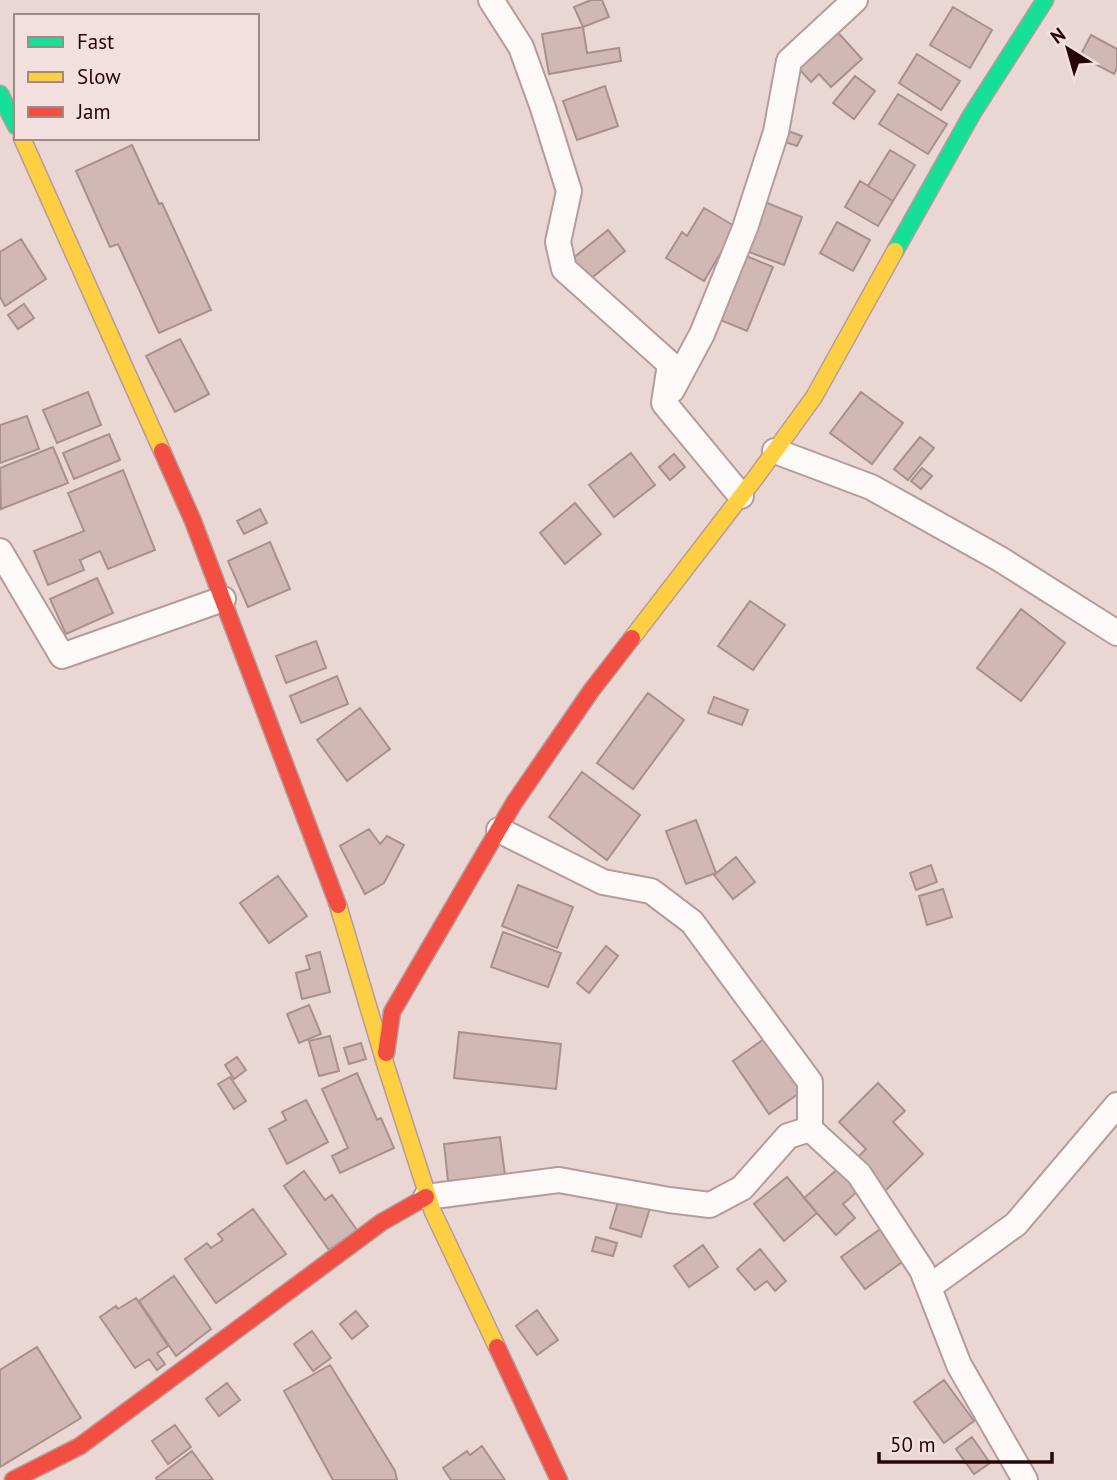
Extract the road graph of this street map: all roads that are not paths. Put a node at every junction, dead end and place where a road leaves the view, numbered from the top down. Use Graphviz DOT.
graph roads {
  1 [pos="491,0"];
  2 [pos="855,0"];
  3 [pos="1045,0"];
  4 [pos="0,94"];
  5 [pos="14,122"];
  6 [pos="23,140"];
  7 [pos="664,403"];
  8 [pos="775,451"];
  9 [pos="741,496"];
  10 [pos="0,551"];
  11 [pos="223,599"];
  12 [pos="1117,633"];
  13 [pos="499,830"];
  14 [pos="385,1063"];
  15 [pos="1117,1105"];
  16 [pos="810,1129"];
  17 [pos="426,1197"];
  18 [pos="929,1287"];
  19 [pos="13,1480"];
  20 [pos="559,1480"];
  21 [pos="1025,1480"];
  1 -- 7 [label="street"];
  2 -- 7 [label="street"];
  3 -- 8 [label="street"];
  4 -- 5 [label="street"];
  6 -- 11 [label="street"];
  7 -- 9 [label="street"];
  8 -- 9 [label="street"];
  8 -- 12 [label="street"];
  9 -- 13 [label="street"];
  10 -- 11 [label="street"];
  11 -- 14 [label="street"];
  13 -- 14 [label="street"];
  13 -- 16 [label="street"];
  14 -- 17 [label="street"];
  15 -- 18 [label="street"];
  16 -- 17 [label="street"];
  16 -- 18 [label="street"];
  17 -- 19 [label="street"];
  17 -- 20 [label="street"];
  18 -- 21 [label="street"];
}
